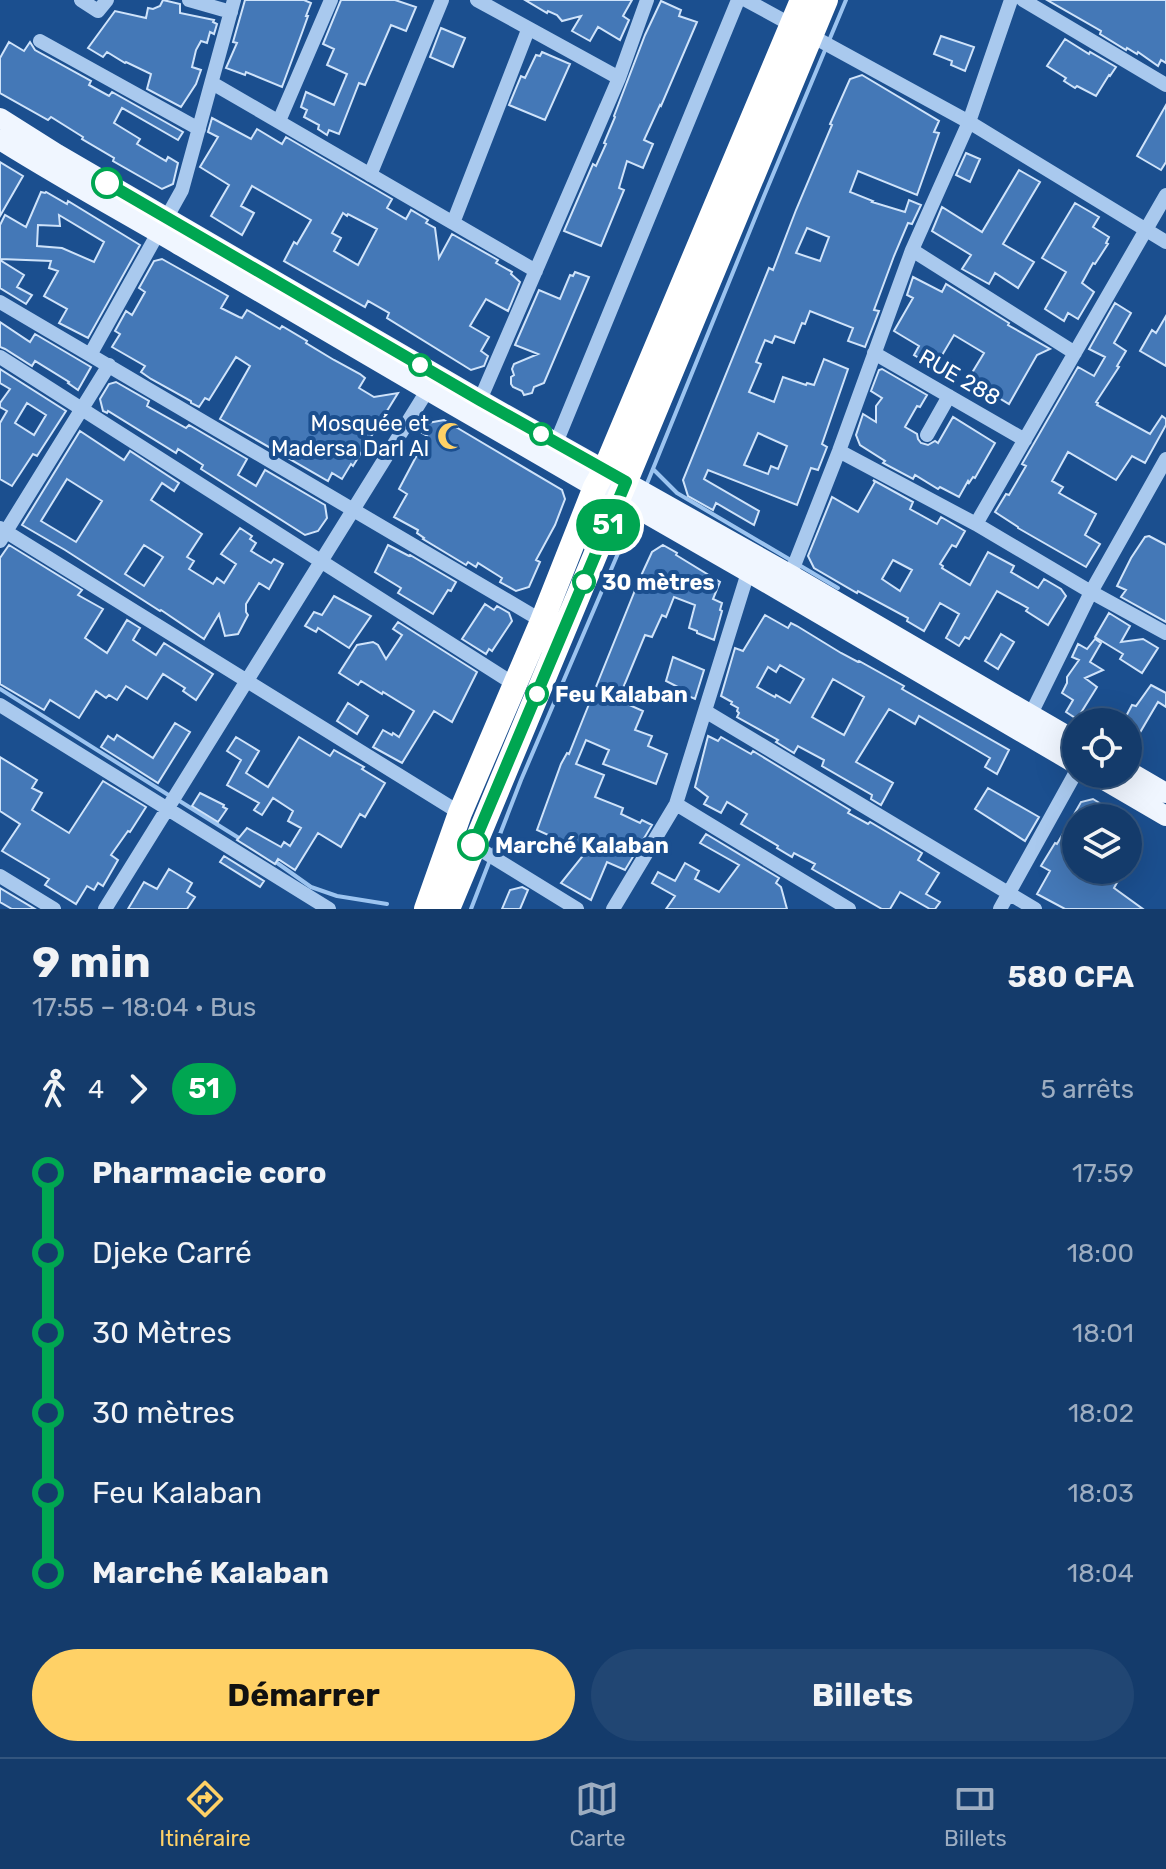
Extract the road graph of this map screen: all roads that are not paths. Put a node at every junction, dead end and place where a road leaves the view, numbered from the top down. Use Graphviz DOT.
graph roads {
  1 [pos="81,0"];
  2 [pos="107,0"];
  3 [pos="189,0"];
  4 [pos="331,0"];
  5 [pos="442,0"];
  6 [pos="477,0"];
  7 [pos="647,0"];
  8 [pos="738,0"];
  9 [pos="746,0"];
  10 [pos="802,0"];
  11 [pos="826,0"];
  12 [pos="1011,0"];
  13 [pos="1023,0"];
  14 [pos="232,6"];
  15 [pos="528,30"];
  16 [pos="802,30"];
  17 [pos="40,41"];
  18 [pos="619,78"];
  19 [pos="212,83"];
  20 [pos="1166,85"];
  21 [pos="0,118"];
  22 [pos="279,121"];
  23 [pos="969,122"];
  24 [pos="199,129"];
  25 [pos="0,140"];
  26 [pos="370,175"];
  27 [pos="1166,195"];
  28 [pos="453,223"];
  29 [pos="163,226"];
  30 [pos="1146,230"];
  31 [pos="1166,242"];
  32 [pos="912,250"];
  33 [pos="536,271"];
  34 [pos="0,302"];
  35 [pos="874,353"];
  36 [pos="1075,353"];
  37 [pos="90,355"];
  38 [pos="0,357"];
  39 [pos="109,365"];
  40 [pos="427,391"];
  41 [pos="949,396"];
  42 [pos="480,400"];
  43 [pos="82,409"];
  44 [pos="927,435"];
  45 [pos="1025,440"];
  46 [pos="556,443"];
  47 [pos="839,451"];
  48 [pos="1166,459"];
  49 [pos="600,478"];
  50 [pos="623,490"];
  51 [pos="354,510"];
  52 [pos="976,524"];
  53 [pos="2,533"];
  54 [pos="322,561"];
  55 [pos="751,563"];
  56 [pos="787,584"];
  57 [pos="1091,592"];
  58 [pos="542,621"];
  59 [pos="1166,633"];
  60 [pos="247,681"];
  61 [pos="514,684"];
  62 [pos="0,705"];
  63 [pos="705,711"];
  64 [pos="1026,723"];
  65 [pos="1062,736"];
  66 [pos="1062,753"];
  67 [pos="1142,779"];
  68 [pos="1067,788"];
  69 [pos="1118,788"];
  70 [pos="1166,793"];
  71 [pos="676,804"];
  72 [pos="167,809"];
  73 [pos="460,813"];
  74 [pos="1166,816"];
  75 [pos="473,845"];
  76 [pos="0,876"];
  77 [pos="1010,894"];
  78 [pos="54,909"];
  79 [pos="105,909"];
  80 [pos="329,909"];
  81 [pos="426,909"];
  82 [pos="448,909"];
  83 [pos="577,909"];
  84 [pos="613,909"];
  85 [pos="849,909"];
  86 [pos="1000,909"];
  87 [pos="1035,909"];
  1 -- 2 [label="street"];
  3 -- 14 [label="street"];
  4 -- 22 [label="street"];
  5 -- 26 [label="street"];
  6 -- 15 [label="street"];
  7 -- 18 [label="street"];
  8 -- 46 [label="street"];
  9 -- 16 [label="street"];
  10 -- 16 [label="highway"];
  11 -- 16 [label="highway"];
  12 -- 23 [label="street"];
  13 -- 20 [label="street"];
  14 -- 19 [label="street"];
  15 -- 18 [label="street"];
  15 -- 28 [label="street"];
  16 -- 23 [label="street"];
  16 -- 49 [label="highway"];
  16 -- 50 [label="highway"];
  17 -- 24 [label="street"];
  18 -- 33 [label="street"];
  19 -- 22 [label="street"];
  19 -- 24 [label="street"];
  21 -- 29 [label="main road"];
  22 -- 26 [label="street"];
  23 -- 30 [label="street"];
  23 -- 32 [label="street"];
  24 -- 29 [label="street"];
  25 -- 29 [label="main road"];
  26 -- 28 [label="street"];
  27 -- 30 [label="street"];
  28 -- 33 [label="street"];
  29 -- 37 [label="street"];
  29 -- 40 [label="main road"];
  29 -- 42 [label="main road"];
  30 -- 31 [label="street"];
  30 -- 36 [label="street"];
  32 -- 35 [label="street"];
  32 -- 36 [label="street"];
  33 -- 42 [label="street"];
  34 -- 37 [label="street"];
  35 -- 41 [label="street, RUE 288"];
  35 -- 47 [label="street"];
  36 -- 45 [label="street"];
  37 -- 39 [label="street"];
  38 -- 43 [label="street"];
  39 -- 43 [label="street"];
  39 -- 51 [label="street"];
  40 -- 49 [label="main road"];
  40 -- 51 [label="street"];
  41 -- 44 [label="street"];
  41 -- 45 [label="street, RUE 288"];
  42 -- 46 [label="main road"];
  43 -- 53 [label="street"];
  43 -- 54 [label="street"];
  45 -- 52 [label="street"];
  46 -- 49 [label="main road"];
  47 -- 52 [label="street"];
  47 -- 56 [label="street"];
  48 -- 57 [label="street"];
  49 -- 50 [label="main road"];
  49 -- 58 [label="highway"];
  50 -- 55 [label="main road"];
  50 -- 75 [label="highway"];
  51 -- 54 [label="street"];
  51 -- 58 [label="street"];
  52 -- 57 [label="street"];
  53 -- 60 [label="street"];
  54 -- 60 [label="street"];
  54 -- 61 [label="street"];
  55 -- 56 [label="main road"];
  55 -- 63 [label="street"];
  56 -- 64 [label="main road"];
  57 -- 59 [label="street"];
  57 -- 64 [label="street"];
  58 -- 61 [label="highway"];
  60 -- 72 [label="street"];
  60 -- 73 [label="street"];
  61 -- 73 [label="highway"];
  62 -- 72 [label="street"];
  63 -- 71 [label="street"];
  63 -- 77 [label="street"];
  64 -- 65 [label="main road"];
  64 -- 66 [label="main road"];
  67 -- 70 [label="main road"];
  68 -- 77 [label="street"];
  69 -- 74 [label="main road"];
  71 -- 84 [label="street"];
  71 -- 85 [label="street"];
  72 -- 79 [label="street"];
  72 -- 80 [label="street"];
  73 -- 81 [label="highway"];
  75 -- 82 [label="highway"];
  75 -- 83 [label="street"];
  76 -- 78 [label="street"];
  77 -- 86 [label="street"];
  77 -- 87 [label="street"];
}
